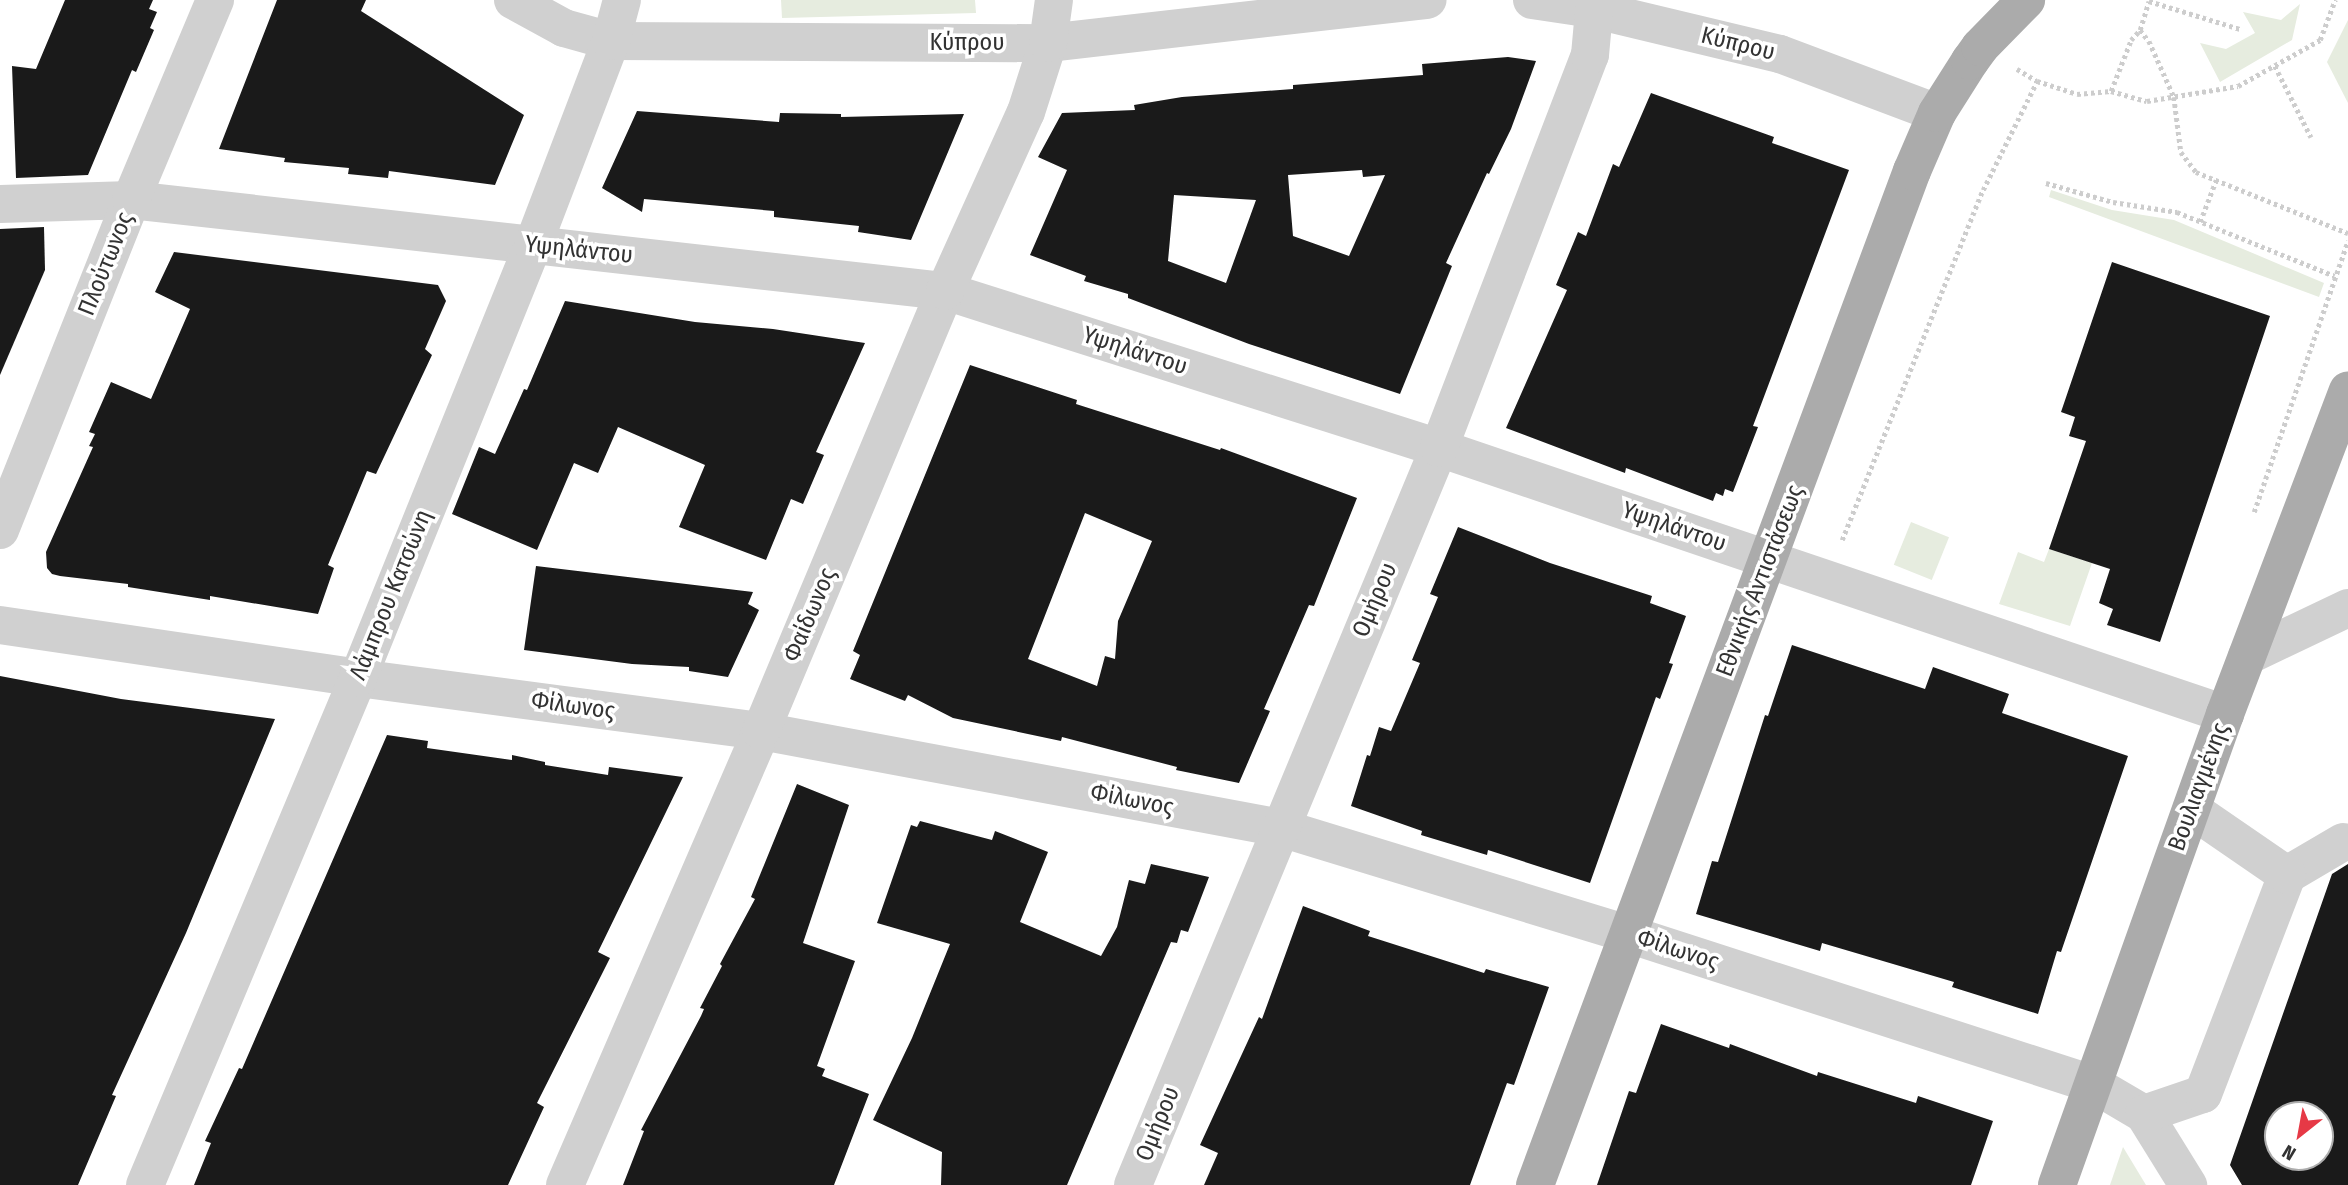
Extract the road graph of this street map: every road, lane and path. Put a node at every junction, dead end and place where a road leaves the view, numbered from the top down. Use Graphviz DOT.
graph roads {
  1 [pos="215,0"];
  2 [pos="513,0"];
  3 [pos="622,0"];
  4 [pos="1054,0"];
  5 [pos="1428,0"];
  6 [pos="1532,0"];
  7 [pos="2026,0"];
  8 [pos="2335,0"];
  9 [pos="2150,1"];
  10 [pos="1594,4"];
  11 [pos="2240,29"];
  12 [pos="2140,30"];
  13 [pos="611,41"];
  14 [pos="1048,43"];
  15 [pos="2275,66"];
  16 [pos="2111,91"];
  17 [pos="2174,97"];
  18 [pos="1937,113"];
  19 [pos="2311,137"];
  20 [pos="2216,180"];
  21 [pos="2046,183"];
  22 [pos="131,200"];
  23 [pos="0,204"];
  24 [pos="2200,222"];
  25 [pos="2348,233"];
  26 [pos="2348,242"];
  27 [pos="533,245"];
  28 [pos="2335,276"];
  29 [pos="945,291"];
  30 [pos="2348,391"];
  31 [pos="1438,448"];
  32 [pos="2253,514"];
  33 [pos="0,530"];
  34 [pos="1841,552"];
  35 [pos="1770,559"];
  36 [pos="2348,608"];
  37 [pos="0,625"];
  38 [pos="2247,656"];
  39 [pos="358,678"];
  40 [pos="2225,714"];
  41 [pos="761,731"];
  42 [pos="2191,809"];
  43 [pos="1281,828"];
  44 [pos="2343,842"];
  45 [pos="2287,875"];
  46 [pos="1628,934"];
  47 [pos="2093,1084"];
  48 [pos="2144,1114"];
  49 [pos="145,1185"];
  50 [pos="565,1185"];
  51 [pos="1133,1185"];
  52 [pos="1535,1185"];
  53 [pos="2057,1185"];
  54 [pos="2188,1185"];
  1 -- 22 [label="street, Πλούτωνος"];
  2 -- 13 [label="street, Κύπρου"];
  3 -- 13 [label="street, Λάμπρου Κατσώνη"];
  4 -- 14 [label="street, Φαίδωνος"];
  5 -- 14 [label="street, Κύπρου"];
  6 -- 10 [label="street, Κύπρου"];
  7 -- 18 [label="main road, Εθνικής Αντιστάσεως"];
  8 -- 15 [label="path"];
  9 -- 11 [label="path"];
  9 -- 12 [label="path"];
  10 -- 18 [label="street, Κύπρου"];
  10 -- 31 [label="street, Ομήρου"];
  12 -- 16 [label="path"];
  12 -- 17 [label="path"];
  13 -- 14 [label="street, Κύπρου"];
  13 -- 27 [label="street, Λάμπρου Κατσώνη"];
  14 -- 29 [label="street, Φαίδωνος"];
  15 -- 17 [label="path"];
  15 -- 19 [label="path"];
  16 -- 17 [label="path"];
  16 -- 34 [label="path"];
  17 -- 20 [label="path"];
  18 -- 35 [label="main road, Εθνικής Αντιστάσεως"];
  20 -- 24 [label="path"];
  20 -- 25 [label="path"];
  21 -- 24 [label="path"];
  22 -- 23 [label="street, Υψηλάντου"];
  22 -- 27 [label="street, Υψηλάντου"];
  22 -- 33 [label="street, Πλούτωνος"];
  24 -- 28 [label="path"];
  26 -- 28 [label="path"];
  27 -- 29 [label="street, Υψηλάντου"];
  27 -- 39 [label="street, Λάμπρου Κατσώνη"];
  28 -- 32 [label="path"];
  29 -- 31 [label="street, Υψηλάντου"];
  29 -- 41 [label="street, Φαίδωνος"];
  30 -- 38 [label="main road, Βουλιαγμένης"];
  31 -- 35 [label="street, Υψηλάντου"];
  31 -- 43 [label="street, Ομήρου"];
  35 -- 40 [label="street, Υψηλάντου"];
  35 -- 46 [label="main road, Εθνικής Αντιστάσεως"];
  36 -- 38 [label="street"];
  37 -- 39 [label="street, Φίλωνος"];
  38 -- 40 [label="main road, Βουλιαγμένης"];
  39 -- 41 [label="street, Φίλωνος"];
  39 -- 49 [label="street, Λάμπρου Κατσώνη"];
  40 -- 42 [label="main road, Βουλιαγμένης"];
  41 -- 43 [label="street, Φίλωνος"];
  41 -- 50 [label="street, Φαίδωνος"];
  42 -- 45 [label="street"];
  42 -- 47 [label="main road, Βουλιαγμένης"];
  43 -- 46 [label="street, Φίλωνος"];
  43 -- 51 [label="street, Ομήρου"];
  44 -- 45 [label="street"];
  45 -- 48 [label="street"];
  46 -- 47 [label="street, Φίλωνος"];
  46 -- 52 [label="main road, Εθνικής Αντιστάσεως"];
  47 -- 48 [label="street, Φίλωνος"];
  47 -- 53 [label="main road, Βουλιαγμένης"];
  48 -- 54 [label="street, Φίλωνος"];
}
